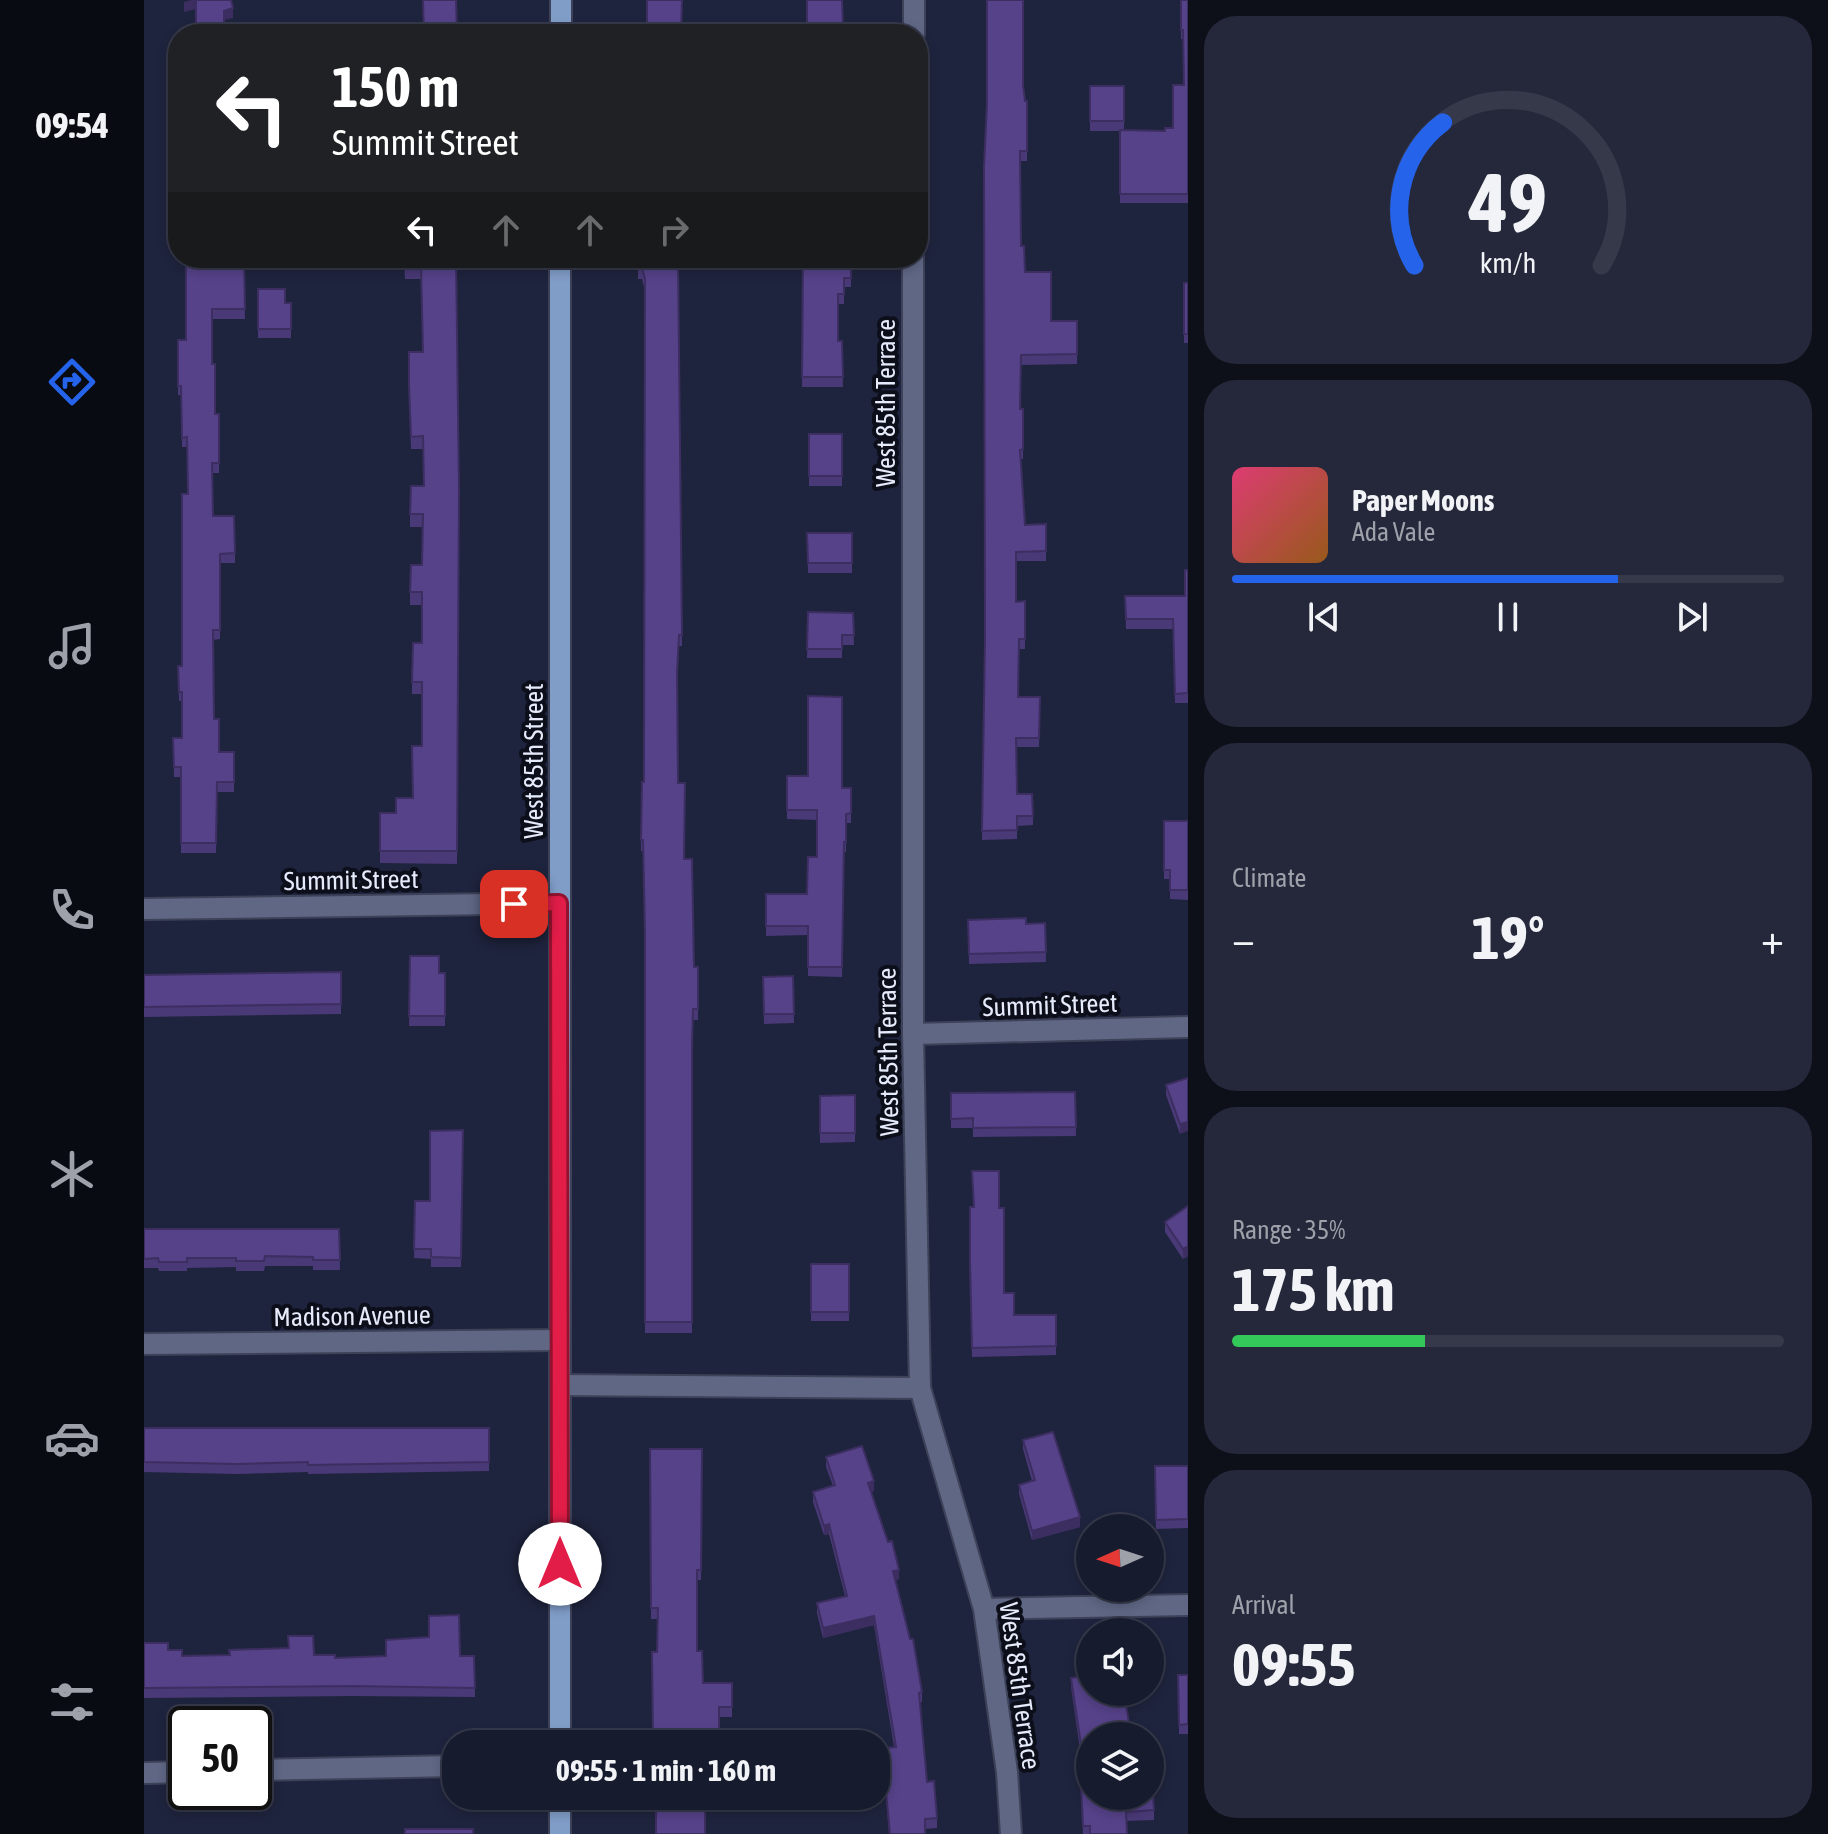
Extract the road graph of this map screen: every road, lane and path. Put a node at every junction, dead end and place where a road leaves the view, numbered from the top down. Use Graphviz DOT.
graph roads {
  1 [pos="561,0"];
  2 [pos="914,0"];
  3 [pos="561,24"];
  4 [pos="914,24"];
  5 [pos="560,268"];
  6 [pos="913,268"];
  7 [pos="559,903"];
  8 [pos="144,909"];
  9 [pos="1188,1027"];
  10 [pos="913,1034"];
  11 [pos="560,1340"];
  12 [pos="144,1344"];
  13 [pos="560,1385"];
  14 [pos="920,1388"];
  15 [pos="1188,1605"];
  16 [pos="984,1609"];
  17 [pos="560,1730"];
  18 [pos="442,1766"];
  19 [pos="272,1770"];
  20 [pos="168,1772"];
  21 [pos="144,1773"];
  22 [pos="560,1810"];
  23 [pos="560,1834"];
  24 [pos="1011,1834"];
  1 -- 3 [label="main road"];
  2 -- 4 [label="street"];
  5 -- 7 [label="main road, West 85th Street"];
  6 -- 10 [label="street, West 85th Terrace"];
  7 -- 8 [label="street, Summit Street"];
  7 -- 11 [label="main road, West 85th Street"];
  9 -- 10 [label="street, Summit Street"];
  10 -- 14 [label="street, West 85th Terrace"];
  11 -- 12 [label="street, Madison Avenue"];
  11 -- 13 [label="main road, West 85th Street"];
  13 -- 14 [label="street"];
  13 -- 17 [label="main road, West 85th Street"];
  14 -- 16 [label="street, West 85th Terrace"];
  15 -- 16 [label="street"];
  16 -- 24 [label="street, West 85th Terrace"];
  18 -- 19 [label="street"];
  20 -- 21 [label="street"];
  22 -- 23 [label="main road"];
}
